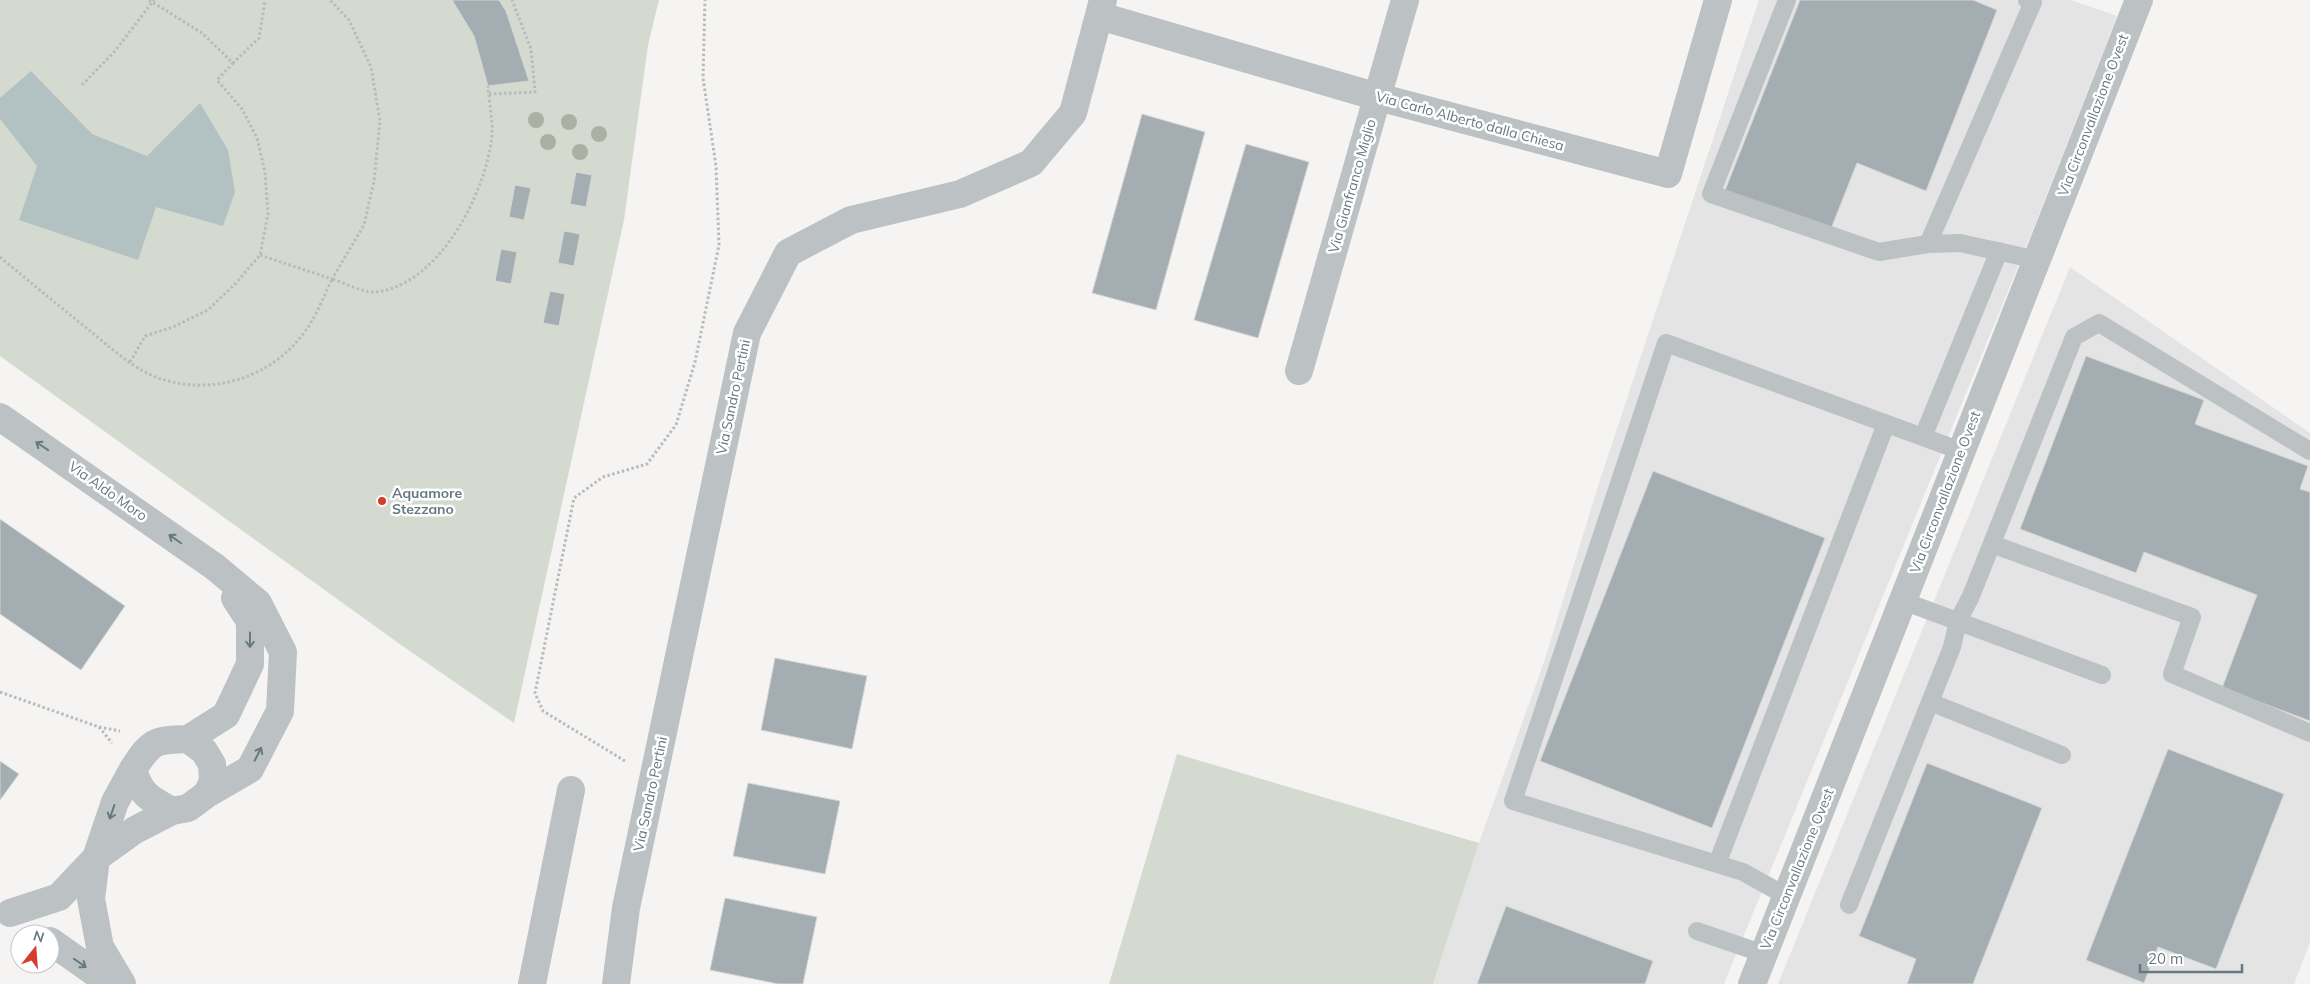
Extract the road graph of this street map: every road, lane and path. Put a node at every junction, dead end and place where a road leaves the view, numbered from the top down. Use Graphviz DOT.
graph roads {
  1 [pos="266,0"];
  2 [pos="330,0"];
  3 [pos="512,0"];
  4 [pos="705,0"];
  5 [pos="1405,0"];
  6 [pos="1718,0"];
  7 [pos="1787,0"];
  8 [pos="2027,0"];
  9 [pos="2139,0"];
  10 [pos="152,1"];
  11 [pos="1102,8"];
  12 [pos="233,63"];
  13 [pos="82,85"];
  14 [pos="488,86"];
  15 [pos="488,94"];
  16 [pos="1378,97"];
  17 [pos="1928,244"];
  18 [pos="1999,251"];
  19 [pos="260,255"];
  20 [pos="0,258"];
  21 [pos="2037,260"];
  22 [pos="332,280"];
  23 [pos="130,362"];
  24 [pos="1299,371"];
  25 [pos="0,417"];
  26 [pos="1886,424"];
  27 [pos="1923,437"];
  28 [pos="1961,451"];
  29 [pos="2310,451"];
  30 [pos="1992,544"];
  31 [pos="215,567"];
  32 [pos="1903,601"];
  33 [pos="1958,621"];
  34 [pos="2102,674"];
  35 [pos="0,692"];
  36 [pos="1930,702"];
  37 [pos="2310,733"];
  38 [pos="188,738"];
  39 [pos="160,740"];
  40 [pos="2062,755"];
  41 [pos="133,769"];
  42 [pos="653,778"];
  43 [pos="571,790"];
  44 [pos="207,794"];
  45 [pos="172,811"];
  46 [pos="96,858"];
  47 [pos="1717,864"];
  48 [pos="1786,896"];
  49 [pos="1849,905"];
  50 [pos="5,909"];
  51 [pos="26,924"];
  52 [pos="1697,932"];
  53 [pos="60,948"];
  54 [pos="1764,954"];
  55 [pos="111,984"];
  56 [pos="122,984"];
  57 [pos="532,984"];
  58 [pos="616,984"];
  59 [pos="1752,984"];
  1 -- 12 [label="path"];
  2 -- 22 [label="path"];
  3 -- 15 [label="path"];
  4 -- 42 [label="path"];
  5 -- 16 [label="street, Via Gianfranco Miglio"];
  6 -- 16 [label="street, Via Carlo Alberto dalla Chiesa"];
  7 -- 17 [label="lane"];
  8 -- 17 [label="lane"];
  9 -- 21 [label="street, Via Circonvallazione Ovest"];
  10 -- 12 [label="path"];
  10 -- 13 [label="path"];
  11 -- 16 [label="street, Via Carlo Alberto dalla Chiesa"];
  11 -- 42 [label="street, Via Sandro Pertini"];
  12 -- 19 [label="path"];
  14 -- 15 [label="path"];
  15 -- 22 [label="path"];
  16 -- 24 [label="street, Via Gianfranco Miglio"];
  17 -- 18 [label="lane"];
  18 -- 21 [label="lane"];
  18 -- 27 [label="lane"];
  19 -- 22 [label="path"];
  19 -- 23 [label="path"];
  20 -- 23 [label="path"];
  21 -- 28 [label="street, Via Circonvallazione Ovest"];
  22 -- 23 [label="path"];
  31 -- 25 [label="street, Via Aldo Moro, one-way"];
  26 -- 27 [label="lane"];
  26 -- 47 [label="lane"];
  26 -- 47 [label="lane"];
  27 -- 28 [label="lane"];
  28 -- 32 [label="street, Via Circonvallazione Ovest"];
  29 -- 30 [label="lane"];
  30 -- 33 [label="lane"];
  30 -- 37 [label="lane"];
  31 -- 38 [label="street, Via Aldo Moro, one-way"];
  44 -- 31 [label="street, Via Aldo Moro, one-way"];
  32 -- 33 [label="lane"];
  32 -- 48 [label="street, Via Circonvallazione Ovest"];
  33 -- 34 [label="lane"];
  33 -- 36 [label="lane"];
  35 -- 39 [label="path"];
  36 -- 40 [label="lane"];
  36 -- 49 [label="lane"];
  38 -- 39 [label="street, Via Aldo Moro"];
  38 -- 44 [label="street"];
  39 -- 41 [label="street, Via Aldo Moro"];
  41 -- 45 [label="street"];
  41 -- 46 [label="street, Via Aldo Moro, one-way"];
  42 -- 58 [label="street, Via Sandro Pertini"];
  43 -- 57 [label="street"];
  44 -- 45 [label="street, Via Aldo Moro"];
  45 -- 46 [label="street, Via Aldo Moro"];
  46 -- 50 [label="street, Via Aldo Moro"];
  46 -- 56 [label="street, Via Aldo Moro"];
  47 -- 48 [label="lane"];
  48 -- 54 [label="street, Via Circonvallazione Ovest"];
  50 -- 51 [label="street, Via Aldo Moro"];
  52 -- 54 [label="lane"];
  53 -- 55 [label="street, one-way"];
  54 -- 59 [label="street, Via Circonvallazione Ovest"];
}
